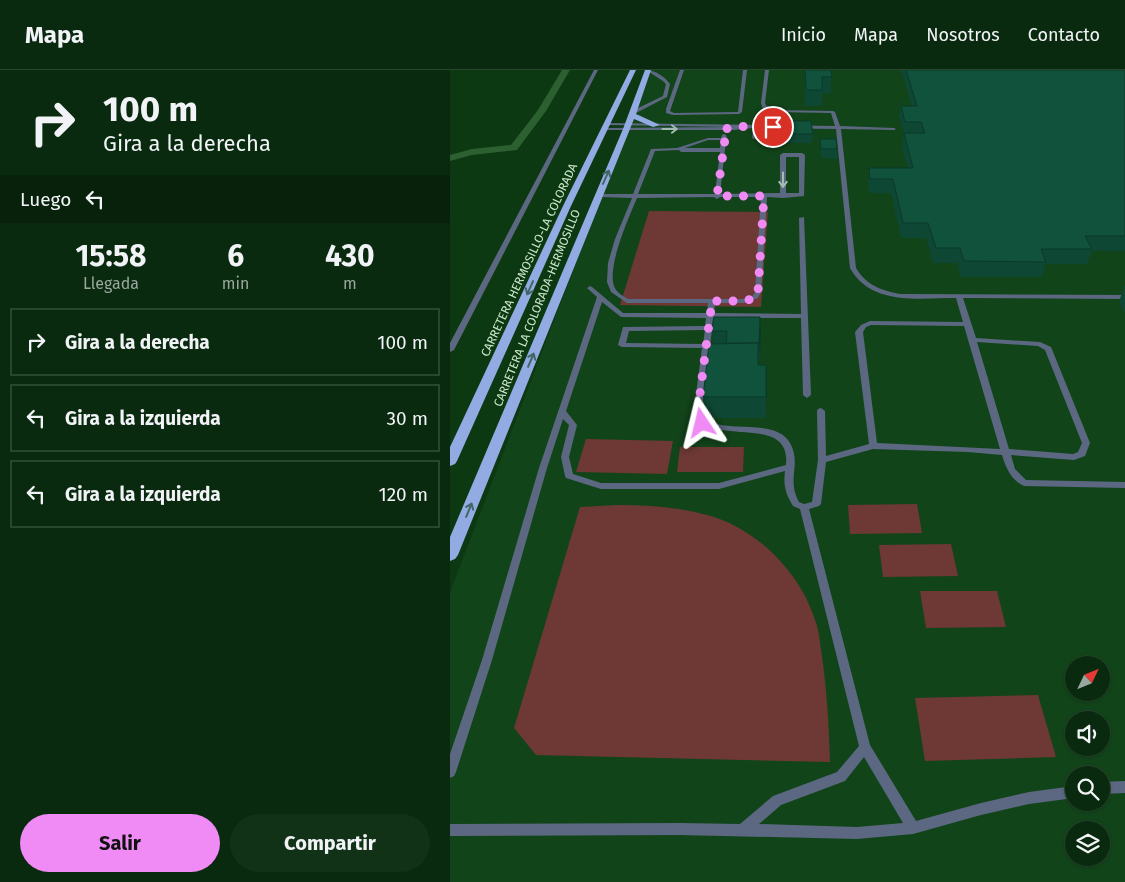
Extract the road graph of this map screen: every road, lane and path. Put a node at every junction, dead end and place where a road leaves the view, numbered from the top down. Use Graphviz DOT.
graph roads {
  1 [pos="596,70"];
  2 [pos="633,70"];
  3 [pos="648,70"];
  4 [pos="682,70"];
  5 [pos="745,70"];
  6 [pos="768,70"];
  7 [pos="724,114"];
  8 [pos="629,124"];
  9 [pos="656,125"];
  10 [pos="756,126"];
  11 [pos="605,127"];
  12 [pos="724,127"];
  13 [pos="838,128"];
  14 [pos="644,129"];
  15 [pos="894,129"];
  16 [pos="754,138"];
  17 [pos="725,139"];
  18 [pos="678,150"];
  19 [pos="723,150"];
  20 [pos="599,195"];
  21 [pos="635,196"];
  22 [pos="717,196"];
  23 [pos="764,196"];
  24 [pos="783,196"];
  25 [pos="802,218"];
  26 [pos="590,288"];
  27 [pos="959,296"];
  28 [pos="600,297"];
  29 [pos="1125,298"];
  30 [pos="712,301"];
  31 [pos="710,316"];
  32 [pos="805,316"];
  33 [pos="967,324"];
  34 [pos="713,328"];
  35 [pos="973,340"];
  36 [pos="706,346"];
  37 [pos="450,350"];
  38 [pos="807,395"];
  39 [pos="821,410"];
  40 [pos="562,412"];
  41 [pos="873,446"];
  42 [pos="1006,451"];
  43 [pos="822,460"];
  44 [pos="450,461"];
  45 [pos="790,467"];
  46 [pos="1125,485"];
  47 [pos="804,507"];
  48 [pos="450,555"];
  49 [pos="865,747"];
  50 [pos="450,772"];
  51 [pos="1125,787"];
  52 [pos="1110,788"];
  53 [pos="1065,793"];
  54 [pos="913,828"];
  55 [pos="450,830"];
  56 [pos="742,830"];
  1 -- 37 [label="lane"];
  2 -- 11 [label="highway, CARRETERA HERMOSILLO-LA COLORADA"];
  3 -- 8 [label="highway, CARRETERA LA COLORADA-HERMOSILLO"];
  3 -- 8 [label="lane"];
  4 -- 7 [label="lane"];
  5 -- 7 [label="lane"];
  6 -- 13 [label="lane"];
  7 -- 12 [label="lane"];
  8 -- 9 [label="highway"];
  8 -- 11 [label="lane"];
  8 -- 14 [label="highway"];
  20 -- 8 [label="highway, CARRETERA LA COLORADA-HERMOSILLO, one-way"];
  9 -- 12 [label="lane"];
  10 -- 12 [label="lane"];
  10 -- 13 [label="lane"];
  10 -- 16 [label="lane"];
  11 -- 44 [label="highway, CARRETERA HERMOSILLO-LA COLORADA, one-way"];
  14 -- 12 [label="lane, one-way"];
  12 -- 17 [label="lane"];
  13 -- 15 [label="lane"];
  13 -- 27 [label="lane"];
  17 -- 18 [label="lane"];
  17 -- 19 [label="lane"];
  18 -- 19 [label="lane"];
  18 -- 21 [label="lane"];
  19 -- 22 [label="lane"];
  20 -- 21 [label="lane"];
  48 -- 20 [label="highway, CARRETERA LA COLORADA-HERMOSILLO, one-way"];
  21 -- 22 [label="lane"];
  21 -- 30 [label="lane"];
  22 -- 23 [label="lane"];
  23 -- 24 [label="lane"];
  23 -- 30 [label="lane"];
  24 -- 24 [label="lane, one-way"];
  25 -- 32 [label="lane"];
  26 -- 28 [label="lane"];
  27 -- 29 [label="lane"];
  27 -- 33 [label="lane"];
  28 -- 31 [label="lane"];
  28 -- 40 [label="lane"];
  30 -- 31 [label="lane"];
  31 -- 32 [label="lane"];
  31 -- 34 [label="lane"];
  32 -- 38 [label="lane"];
  33 -- 35 [label="lane"];
  33 -- 41 [label="lane"];
  34 -- 36 [label="lane"];
  34 -- 36 [label="lane"];
  35 -- 42 [label="lane"];
  35 -- 42 [label="lane"];
  36 -- 45 [label="lane"];
  39 -- 43 [label="lane"];
  40 -- 45 [label="lane"];
  40 -- 50 [label="lane"];
  41 -- 42 [label="lane"];
  41 -- 43 [label="lane"];
  42 -- 46 [label="lane"];
  43 -- 47 [label="lane"];
  45 -- 47 [label="lane"];
  47 -- 49 [label="lane"];
  49 -- 54 [label="lane"];
  49 -- 56 [label="lane"];
  51 -- 52 [label="lane"];
  53 -- 54 [label="lane"];
  54 -- 56 [label="lane"];
  55 -- 56 [label="lane"];
}
